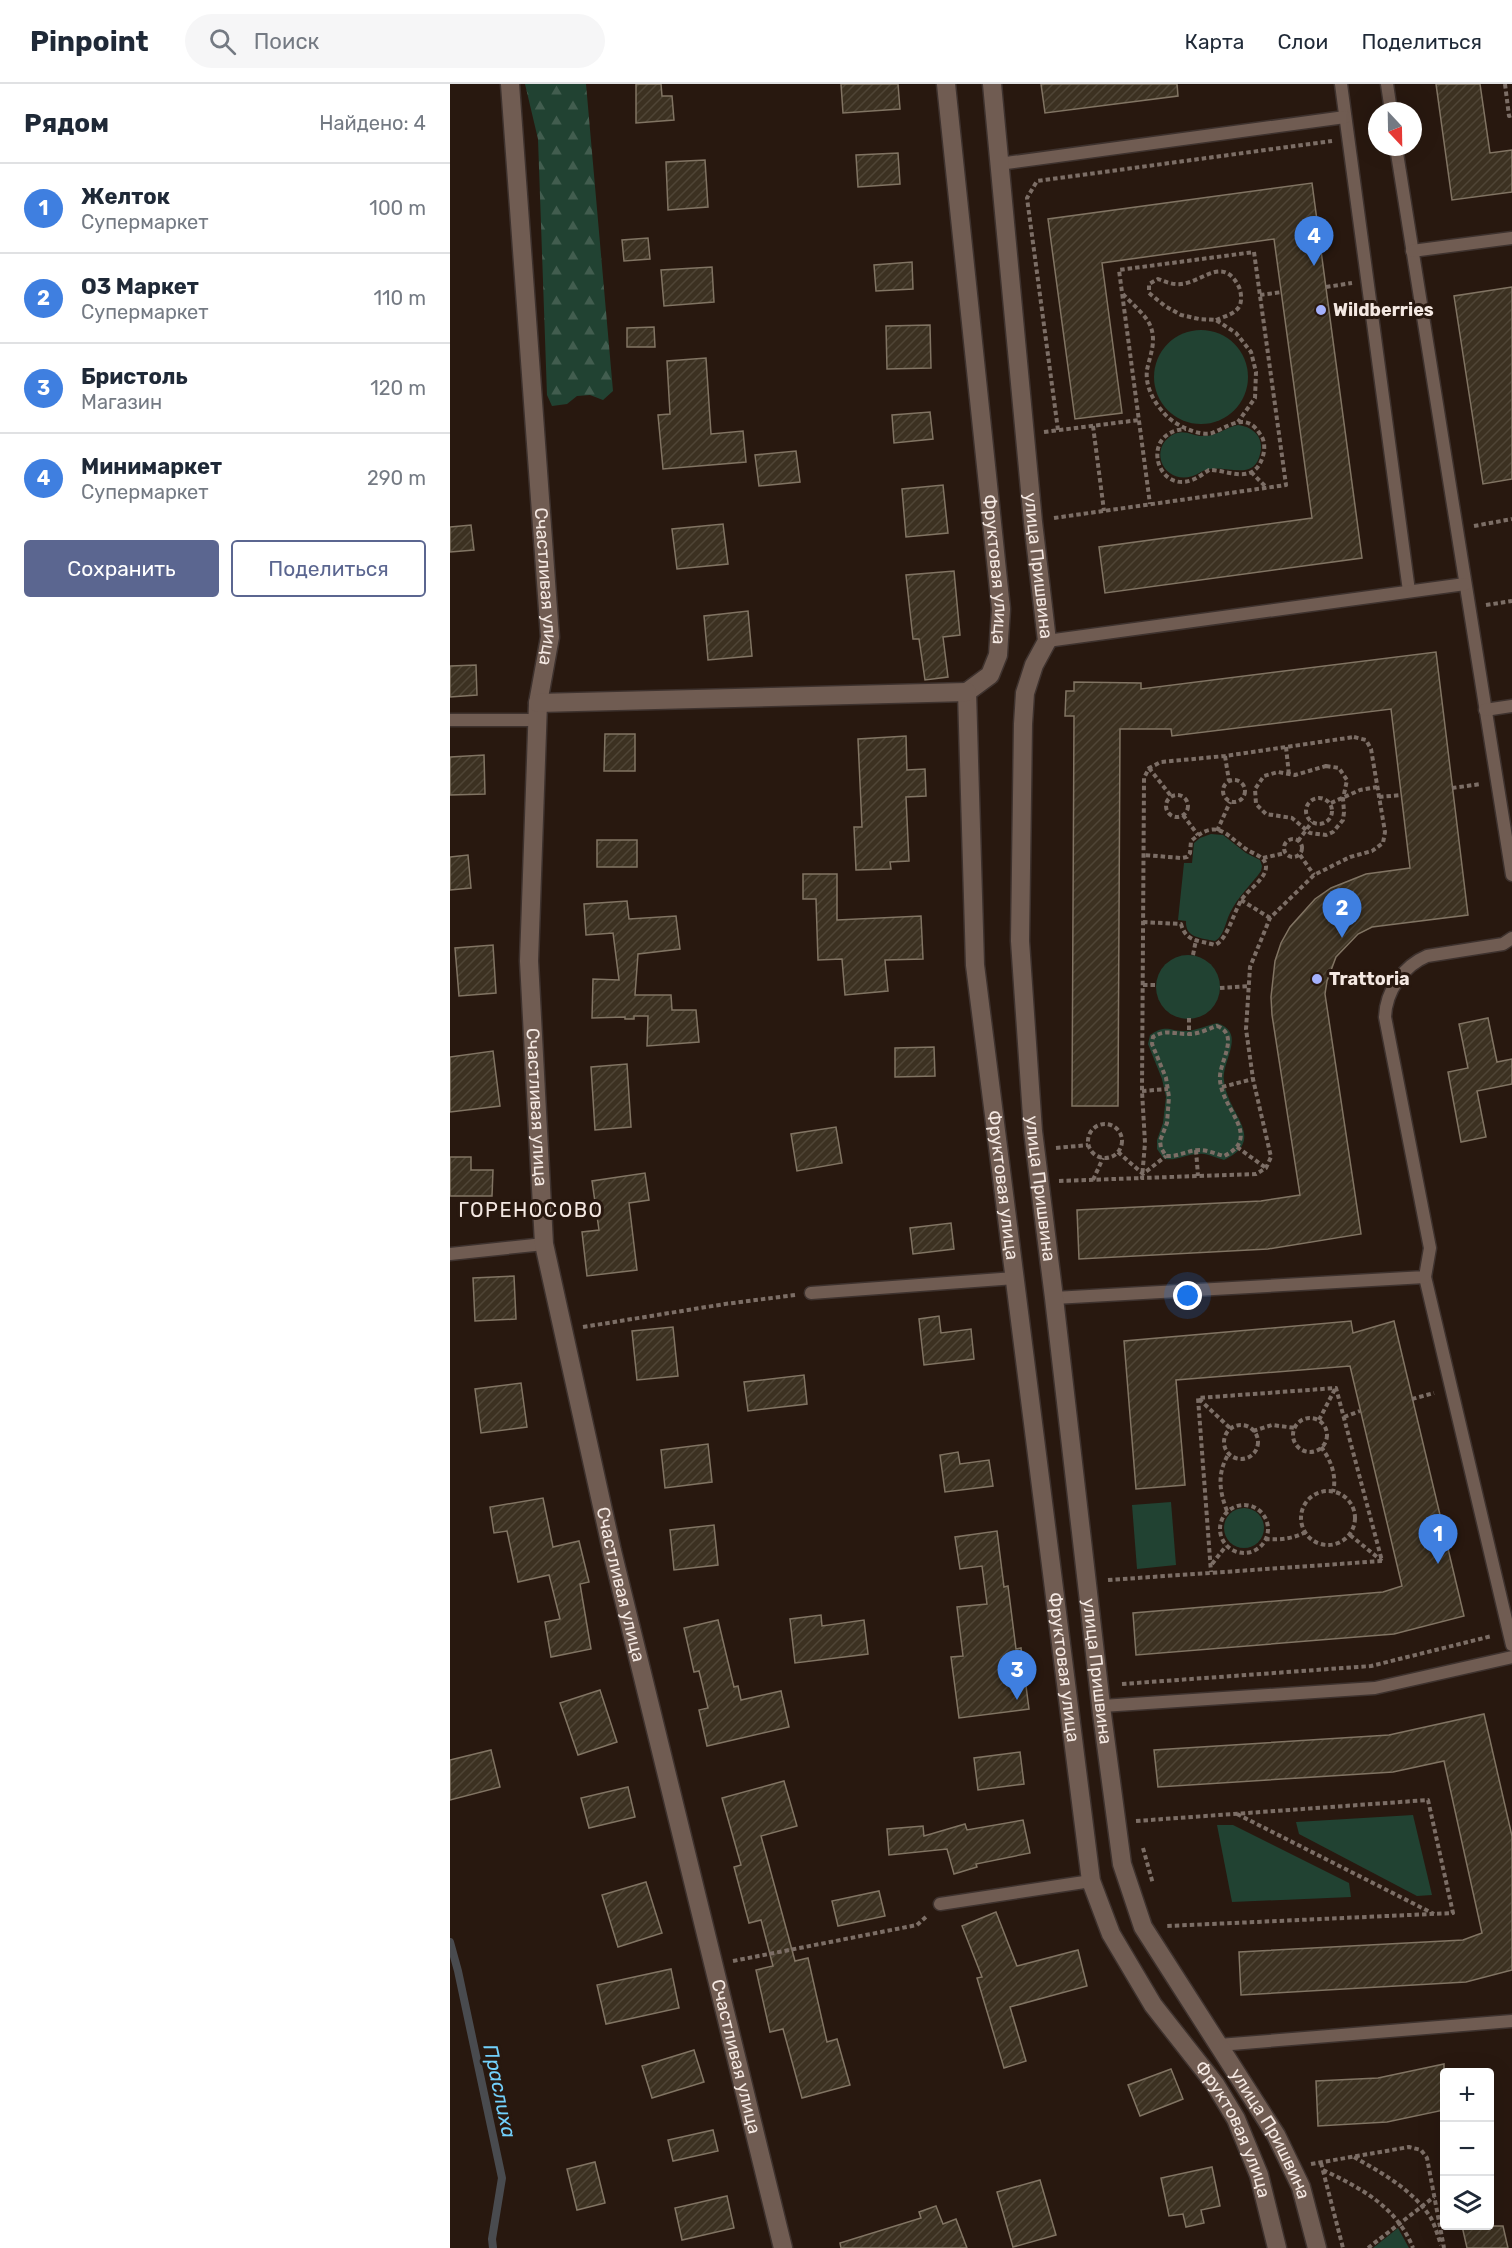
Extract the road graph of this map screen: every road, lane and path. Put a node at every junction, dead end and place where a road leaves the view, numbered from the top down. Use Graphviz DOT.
graph roads {
  1 [pos="510,84"];
  2 [pos="946,84"];
  3 [pos="992,84"];
  4 [pos="1341,84"];
  5 [pos="1387,84"];
  6 [pos="1505,84"];
  7 [pos="1390,102"];
  8 [pos="1512,115"];
  9 [pos="1345,117"];
  10 [pos="1348,139"];
  11 [pos="1397,156"];
  12 [pos="999,164"];
  13 [pos="1512,238"];
  14 [pos="1412,251"];
  15 [pos="1366,281"];
  16 [pos="1326,287"];
  17 [pos="1282,292"];
  18 [pos="1122,293"];
  19 [pos="1260,296"];
  20 [pos="1216,320"];
  21 [pos="1139,420"];
  22 [pos="1238,422"];
  23 [pos="1093,426"];
  24 [pos="1186,429"];
  25 [pos="1058,430"];
  26 [pos="1026,435"];
  27 [pos="1251,472"];
  28 [pos="1267,488"];
  29 [pos="1150,504"];
  30 [pos="1104,511"];
  31 [pos="1512,519"];
  32 [pos="1033,522"];
  33 [pos="1456,528"];
  34 [pos="1465,584"];
  35 [pos="1409,591"];
  36 [pos="1512,601"];
  37 [pos="1469,607"];
  38 [pos="1047,641"];
  39 [pos="967,692"];
  40 [pos="1512,706"];
  41 [pos="1485,710"];
  42 [pos="538,712"];
  43 [pos="450,720"];
  44 [pos="1286,747"];
  45 [pos="1225,756"];
  46 [pos="1149,768"];
  47 [pos="1289,775"];
  48 [pos="1229,781"];
  49 [pos="1497,782"];
  50 [pos="1377,787"];
  51 [pos="1452,788"];
  52 [pos="1246,792"];
  53 [pos="1255,792"];
  54 [pos="1401,795"];
  55 [pos="1171,796"];
  56 [pos="1344,796"];
  57 [pos="1379,797"];
  58 [pos="1230,802"];
  59 [pos="1331,803"];
  60 [pos="1183,816"];
  61 [pos="1312,822"];
  62 [pos="1306,830"];
  63 [pos="1217,831"];
  64 [pos="1198,835"];
  65 [pos="1298,841"];
  66 [pos="1285,853"];
  67 [pos="1144,855"];
  68 [pos="1300,855"];
  69 [pos="1263,858"];
  70 [pos="1314,875"];
  71 [pos="1512,875"];
  72 [pos="1241,900"];
  73 [pos="1270,918"];
  74 [pos="1143,922"];
  75 [pos="1512,938"];
  76 [pos="1196,940"];
  77 [pos="1192,955"];
  78 [pos="1143,985"];
  79 [pos="1157,985"];
  80 [pos="1249,986"];
  81 [pos="1220,988"];
  82 [pos="1189,1018"];
  83 [pos="1189,1035"];
  84 [pos="1253,1079"];
  85 [pos="1222,1087"];
  86 [pos="1168,1089"];
  87 [pos="1142,1091"];
  88 [pos="1088,1145"];
  89 [pos="1237,1147"];
  90 [pos="1051,1148"];
  91 [pos="1196,1150"];
  92 [pos="1118,1152"];
  93 [pos="1166,1156"];
  94 [pos="1103,1158"];
  95 [pos="1266,1168"];
  96 [pos="1142,1176"];
  97 [pos="1198,1176"];
  98 [pos="1093,1180"];
  99 [pos="1039,1182"];
  100 [pos="544,1244"];
  101 [pos="450,1254"];
  102 [pos="1425,1277"];
  103 [pos="1015,1278"];
  104 [pos="811,1293"];
  105 [pos="1054,1298"];
  106 [pos="563,1330"];
  107 [pos="1336,1388"];
  108 [pos="1198,1398"];
  109 [pos="1360,1411"];
  110 [pos="1344,1417"];
  111 [pos="1319,1420"];
  112 [pos="1231,1428"];
  113 [pos="1295,1428"];
  114 [pos="1253,1431"];
  115 [pos="1322,1447"];
  116 [pos="1228,1453"];
  117 [pos="1333,1492"];
  118 [pos="1227,1511"];
  119 [pos="1306,1532"];
  120 [pos="1350,1535"];
  121 [pos="1265,1539"];
  122 [pos="1226,1546"];
  123 [pos="1382,1561"];
  124 [pos="1211,1566"];
  125 [pos="1211,1572"];
  126 [pos="1087,1582"];
  127 [pos="1509,1632"];
  128 [pos="1512,1646"];
  129 [pos="1512,1657"];
  130 [pos="1122,1684"];
  131 [pos="1102,1706"];
  132 [pos="1237,1814"];
  133 [pos="1135,1821"];
  134 [pos="1116,1822"];
  135 [pos="1138,1831"];
  136 [pos="1141,1842"];
  137 [pos="1091,1881"];
  138 [pos="1156,1895"];
  139 [pos="939,1904"];
  140 [pos="1434,1914"];
  141 [pos="1162,1916"];
  142 [pos="712,1965"];
  143 [pos="1512,2024"];
  144 [pos="1218,2045"];
  145 [pos="1354,2157"];
  146 [pos="1321,2163"];
  147 [pos="1293,2168"];
  148 [pos="1323,2170"];
  149 [pos="1434,2197"];
  150 [pos="1421,2207"];
  151 [pos="1400,2223"];
  152 [pos="783,2248"];
  153 [pos="1277,2248"];
  154 [pos="1317,2248"];
  155 [pos="1343,2248"];
  156 [pos="1368,2248"];
  157 [pos="1413,2248"];
  158 [pos="1443,2248"];
  1 -- 42 [label="street, Счастливая улица"];
  2 -- 39 [label="street, Фруктовая улица"];
  3 -- 12 [label="street, улица Пришвина"];
  4 -- 9 [label="lane"];
  5 -- 7 [label="lane"];
  6 -- 8 [label="path"];
  9 -- 10 [label="lane"];
  9 -- 12 [label="lane"];
  10 -- 15 [label="lane"];
  10 -- 25 [label="path"];
  11 -- 14 [label="lane"];
  12 -- 26 [label="street, улица Пришвина"];
  13 -- 14 [label="lane"];
  14 -- 33 [label="lane"];
  15 -- 16 [label="path"];
  15 -- 35 [label="lane"];
  17 -- 19 [label="path"];
  18 -- 19 [label="path"];
  18 -- 21 [label="path"];
  18 -- 24 [label="path"];
  19 -- 28 [label="path"];
  20 -- 20 [label="path"];
  20 -- 22 [label="path"];
  21 -- 23 [label="path"];
  21 -- 29 [label="path"];
  22 -- 24 [label="path"];
  22 -- 27 [label="path"];
  23 -- 25 [label="path"];
  23 -- 30 [label="path"];
  24 -- 27 [label="path"];
  25 -- 26 [label="path"];
  26 -- 32 [label="street, улица Пришвина"];
  27 -- 28 [label="path"];
  28 -- 29 [label="path"];
  29 -- 30 [label="path"];
  30 -- 32 [label="path"];
  31 -- 33 [label="path"];
  32 -- 38 [label="street, улица Пришвина"];
  33 -- 34 [label="lane"];
  34 -- 35 [label="lane"];
  34 -- 37 [label="lane"];
  35 -- 38 [label="lane"];
  36 -- 37 [label="path"];
  37 -- 41 [label="lane"];
  38 -- 99 [label="street, улица Пришвина"];
  39 -- 42 [label="street"];
  39 -- 103 [label="street, Фруктовая улица"];
  40 -- 41 [label="lane"];
  41 -- 49 [label="lane"];
  42 -- 43 [label="lane"];
  42 -- 100 [label="street, Счастливая улица"];
  44 -- 45 [label="path"];
  44 -- 47 [label="path"];
  44 -- 50 [label="path"];
  45 -- 46 [label="path"];
  45 -- 48 [label="path"];
  46 -- 55 [label="path"];
  46 -- 67 [label="path"];
  47 -- 53 [label="path"];
  47 -- 56 [label="path"];
  48 -- 52 [label="path"];
  48 -- 58 [label="path"];
  49 -- 51 [label="path"];
  49 -- 71 [label="lane"];
  50 -- 56 [label="path"];
  50 -- 57 [label="path"];
  52 -- 53 [label="path"];
  52 -- 58 [label="path"];
  53 -- 62 [label="path"];
  54 -- 57 [label="path"];
  55 -- 60 [label="path"];
  55 -- 60 [label="path"];
  56 -- 59 [label="path"];
  56 -- 62 [label="path"];
  57 -- 70 [label="path"];
  58 -- 63 [label="path"];
  59 -- 61 [label="path"];
  59 -- 61 [label="path"];
  60 -- 64 [label="path"];
  61 -- 62 [label="path"];
  62 -- 65 [label="path"];
  63 -- 64 [label="path"];
  63 -- 69 [label="path"];
  64 -- 67 [label="path"];
  65 -- 66 [label="path"];
  65 -- 68 [label="path"];
  66 -- 68 [label="path"];
  66 -- 69 [label="path"];
  67 -- 74 [label="path"];
  68 -- 70 [label="path"];
  69 -- 72 [label="path"];
  70 -- 73 [label="path"];
  72 -- 73 [label="path"];
  72 -- 76 [label="path"];
  73 -- 80 [label="path"];
  74 -- 76 [label="path"];
  74 -- 78 [label="path"];
  75 -- 102 [label="lane"];
  76 -- 77 [label="path"];
  78 -- 79 [label="path"];
  78 -- 87 [label="path"];
  80 -- 81 [label="path"];
  80 -- 84 [label="path"];
  82 -- 83 [label="path"];
  83 -- 85 [label="path"];
  83 -- 86 [label="path"];
  84 -- 85 [label="path"];
  84 -- 95 [label="path"];
  85 -- 89 [label="path"];
  86 -- 87 [label="path"];
  86 -- 93 [label="path"];
  87 -- 96 [label="path"];
  88 -- 90 [label="path"];
  88 -- 92 [label="path"];
  88 -- 94 [label="path"];
  89 -- 91 [label="path"];
  89 -- 95 [label="path"];
  91 -- 93 [label="path"];
  91 -- 97 [label="path"];
  92 -- 94 [label="path"];
  92 -- 96 [label="path"];
  93 -- 96 [label="path"];
  94 -- 98 [label="path"];
  95 -- 97 [label="path"];
  96 -- 97 [label="path"];
  96 -- 98 [label="path"];
  98 -- 99 [label="path"];
  99 -- 105 [label="street, улица Пришвина"];
  100 -- 101 [label="lane"];
  100 -- 106 [label="street, Счастливая улица"];
  102 -- 105 [label="lane"];
  102 -- 127 [label="lane"];
  103 -- 104 [label="lane"];
  103 -- 137 [label="street, Фруктовая улица"];
  104 -- 106 [label="path"];
  105 -- 126 [label="street, улица Пришвина"];
  106 -- 142 [label="street, Счастливая улица"];
  107 -- 108 [label="path"];
  107 -- 110 [label="path"];
  107 -- 111 [label="path"];
  108 -- 112 [label="path"];
  108 -- 124 [label="path"];
  109 -- 110 [label="path"];
  110 -- 123 [label="path"];
  111 -- 113 [label="path"];
  111 -- 115 [label="path"];
  112 -- 114 [label="path"];
  112 -- 116 [label="path"];
  113 -- 114 [label="path"];
  113 -- 115 [label="path"];
  114 -- 116 [label="path"];
  115 -- 117 [label="path"];
  116 -- 118 [label="path"];
  117 -- 119 [label="path"];
  117 -- 120 [label="path"];
  118 -- 121 [label="path"];
  118 -- 122 [label="path"];
  119 -- 120 [label="path"];
  119 -- 121 [label="path"];
  120 -- 123 [label="path"];
  121 -- 122 [label="path"];
  122 -- 124 [label="path"];
  123 -- 125 [label="path"];
  124 -- 125 [label="path"];
  125 -- 126 [label="path"];
  126 -- 131 [label="street, улица Пришвина"];
  127 -- 128 [label="lane"];
  127 -- 130 [label="path"];
  129 -- 131 [label="lane"];
  131 -- 134 [label="street, улица Пришвина"];
  132 -- 133 [label="path"];
  132 -- 140 [label="path"];
  132 -- 140 [label="path"];
  133 -- 134 [label="path"];
  133 -- 135 [label="path"];
  134 -- 144 [label="street, улица Пришвина"];
  136 -- 138 [label="path"];
  137 -- 139 [label="lane"];
  137 -- 153 [label="street, Фруктовая улица"];
  139 -- 142 [label="path"];
  140 -- 141 [label="path"];
  142 -- 152 [label="street, Счастливая улица"];
  143 -- 144 [label="lane"];
  144 -- 147 [label="street, улица Пришвина"];
  145 -- 146 [label="path"];
  145 -- 149 [label="path"];
  145 -- 150 [label="path"];
  146 -- 147 [label="path"];
  146 -- 148 [label="path"];
  147 -- 154 [label="street, улица Пришвина"];
  148 -- 151 [label="path"];
  148 -- 155 [label="path"];
  149 -- 150 [label="path"];
  149 -- 158 [label="path"];
  150 -- 151 [label="path"];
  150 -- 158 [label="path"];
  151 -- 156 [label="path"];
  151 -- 157 [label="path"];
}
